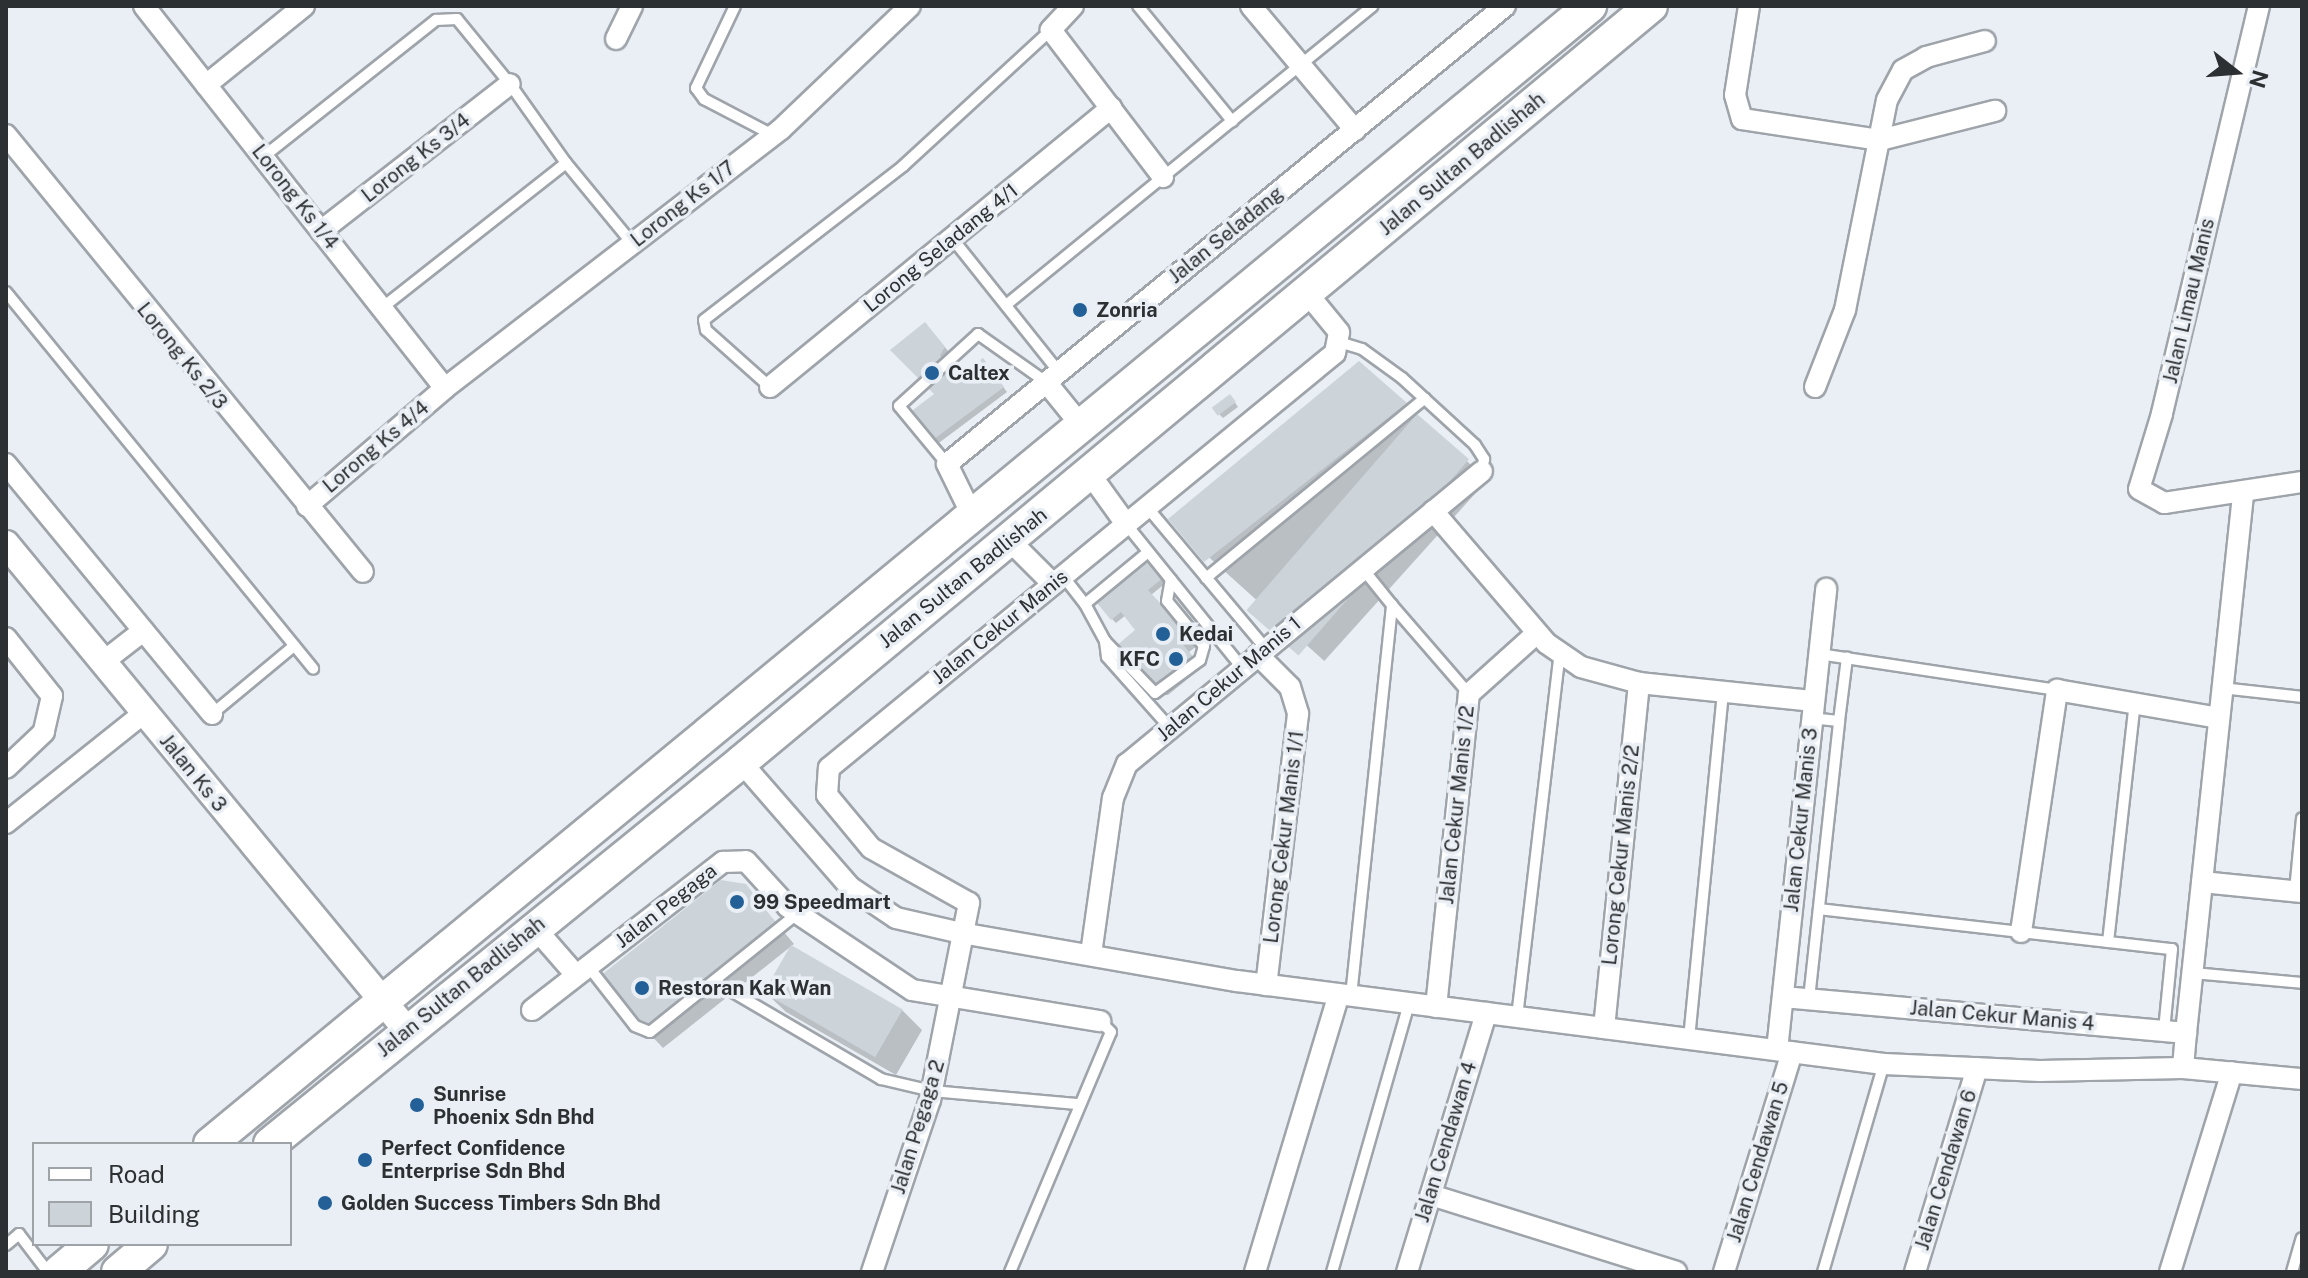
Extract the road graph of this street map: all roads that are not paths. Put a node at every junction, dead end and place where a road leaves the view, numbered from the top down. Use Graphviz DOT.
graph roads {
  1 [pos="144,6"];
  2 [pos="304,6"];
  3 [pos="632,6"];
  4 [pos="735,6"];
  5 [pos="910,6"];
  6 [pos="1073,6"];
  7 [pos="1138,6"];
  8 [pos="1251,6"];
  9 [pos="1373,6"];
  10 [pos="1505,6"];
  11 [pos="1590,6"];
  12 [pos="1651,6"];
  13 [pos="1749,6"];
  14 [pos="2259,6"];
  15 [pos="1051,30"];
  16 [pos="616,39"];
  17 [pos="1985,41"];
  18 [pos="1301,65"];
  19 [pos="510,84"];
  20 [pos="206,85"];
  21 [pos="1111,108"];
  22 [pos="1995,111"];
  23 [pos="1232,121"];
  24 [pos="1355,130"];
  25 [pos="6,135"];
  26 [pos="773,135"];
  27 [pos="1880,140"];
  28 [pos="263,157"];
  29 [pos="566,163"];
  30 [pos="1163,177"];
  31 [pos="321,231"];
  32 [pos="952,238"];
  33 [pos="632,243"];
  34 [pos="6,292"];
  35 [pos="1307,293"];
  36 [pos="1006,305"];
  37 [pos="382,308"];
  38 [pos="1337,347"];
  39 [pos="1053,377"];
  40 [pos="770,387"];
  41 [pos="1815,387"];
  42 [pos="445,388"];
  43 [pos="1425,398"];
  44 [pos="1081,425"];
  45 [pos="6,464"];
  46 [pos="947,464"];
  47 [pos="1482,471"];
  48 [pos="1090,474"];
  49 [pos="2302,482"];
  50 [pos="2243,495"];
  51 [pos="307,506"];
  52 [pos="1147,507"];
  53 [pos="1433,511"];
  54 [pos="972,515"];
  55 [pos="1126,524"];
  56 [pos="1009,540"];
  57 [pos="6,544"];
  58 [pos="1148,552"];
  59 [pos="1363,569"];
  60 [pos="363,572"];
  61 [pos="1206,578"];
  62 [pos="1171,579"];
  63 [pos="1058,580"];
  64 [pos="1826,589"];
  65 [pos="1085,604"];
  66 [pos="1392,605"];
  67 [pos="143,631"];
  68 [pos="1537,633"];
  69 [pos="6,638"];
  70 [pos="1105,641"];
  71 [pos="294,646"];
  72 [pos="1560,653"];
  73 [pos="1819,654"];
  74 [pos="1256,657"];
  75 [pos="1847,658"];
  76 [pos="103,662"];
  77 [pos="313,669"];
  78 [pos="1639,683"];
  79 [pos="2222,688"];
  80 [pos="2057,690"];
  81 [pos="1723,692"];
  82 [pos="1469,694"];
  83 [pos="2302,697"];
  84 [pos="2135,702"];
  85 [pos="1813,710"];
  86 [pos="144,713"];
  87 [pos="212,714"];
  88 [pos="2219,718"];
  89 [pos="1839,721"];
  90 [pos="1170,728"];
  91 [pos="741,762"];
  92 [pos="6,768"];
  93 [pos="2302,818"];
  94 [pos="6,823"];
  95 [pos="2202,882"];
  96 [pos="2298,892"];
  97 [pos="969,903"];
  98 [pos="1819,909"];
  99 [pos="797,914"];
  100 [pos="535,928"];
  101 [pos="2021,932"];
  102 [pos="961,933"];
  103 [pos="2108,942"];
  104 [pos="1091,954"];
  105 [pos="582,970"];
  106 [pos="2193,973"];
  107 [pos="714,981"];
  108 [pos="2302,983"];
  109 [pos="1266,985"];
  110 [pos="1345,995"];
  111 [pos="1783,997"];
  112 [pos="950,998"];
  113 [pos="1809,999"];
  114 [pos="379,1001"];
  115 [pos="1409,1003"];
  116 [pos="1436,1007"];
  117 [pos="532,1010"];
  118 [pos="1486,1013"];
  119 [pos="1517,1017"];
  120 [pos="1100,1021"];
  121 [pos="1604,1028"];
  122 [pos="406,1029"];
  123 [pos="2164,1031"];
  124 [pos="2186,1033"];
  125 [pos="1689,1039"];
  126 [pos="1784,1051"];
  127 [pos="1884,1064"];
  128 [pos="1977,1068"];
  129 [pos="2183,1068"];
  130 [pos="2232,1072"];
  131 [pos="2302,1079"];
  132 [pos="932,1091"];
  133 [pos="1079,1104"];
  134 [pos="212,1142"];
  135 [pos="272,1142"];
  136 [pos="1431,1195"];
  137 [pos="2302,1238"];
  138 [pos="6,1245"];
  139 [pos="90,1246"];
  140 [pos="149,1246"];
  141 [pos="48,1272"];
  142 [pos="59,1272"];
  143 [pos="118,1272"];
  144 [pos="872,1272"];
  145 [pos="1010,1272"];
  146 [pos="1255,1272"];
  147 [pos="1332,1272"];
  148 [pos="1407,1272"];
  149 [pos="1676,1272"];
  150 [pos="1724,1272"];
  151 [pos="1823,1272"];
  152 [pos="1915,1272"];
  153 [pos="2170,1272"];
  154 [pos="2292,1272"];
  1 -- 20 [label="street, Lorong Ks 1/4"];
  2 -- 20 [label="street"];
  3 -- 16 [label="street"];
  4 -- 26 [label="lane"];
  5 -- 26 [label="street, Lorong Ks 1/7"];
  6 -- 15 [label="street"];
  7 -- 23 [label="lane"];
  8 -- 18 [label="street"];
  9 -- 18 [label="lane"];
  10 -- 24 [label="street, Jalan Seladang"];
  11 -- 44 [label="main road, Jalan Sultan Badlishah"];
  12 -- 35 [label="main road, Jalan Sultan Badlishah"];
  13 -- 27 [label="street"];
  14 -- 50 [label="street, Jalan Limau Manis"];
  15 -- 21 [label="street"];
  15 -- 40 [label="lane"];
  17 -- 27 [label="street"];
  18 -- 23 [label="lane"];
  18 -- 24 [label="street"];
  19 -- 28 [label="lane"];
  19 -- 29 [label="lane"];
  19 -- 31 [label="street, Lorong Ks 3/4"];
  20 -- 28 [label="street, Lorong Ks 1/4"];
  21 -- 30 [label="street"];
  21 -- 32 [label="street, Lorong Seladang 4/1"];
  22 -- 27 [label="street"];
  23 -- 30 [label="lane"];
  24 -- 39 [label="street, Jalan Seladang"];
  25 -- 51 [label="street, Lorong Ks 2/3"];
  26 -- 33 [label="street, Lorong Ks 1/7"];
  27 -- 41 [label="street"];
  28 -- 31 [label="street, Lorong Ks 1/4"];
  29 -- 33 [label="lane"];
  29 -- 37 [label="lane"];
  30 -- 36 [label="lane"];
  31 -- 37 [label="street, Lorong Ks 1/4"];
  32 -- 36 [label="lane"];
  32 -- 40 [label="street, Lorong Seladang 4/1"];
  33 -- 42 [label="street, Lorong Ks 1/7"];
  34 -- 71 [label="lane"];
  35 -- 38 [label="street"];
  35 -- 48 [label="main road, Jalan Sultan Badlishah"];
  36 -- 39 [label="lane"];
  37 -- 42 [label="street, Lorong Ks 1/4"];
  38 -- 43 [label="lane"];
  38 -- 52 [label="street, Jalan Cekur Manis"];
  39 -- 44 [label="street"];
  39 -- 46 [label="street, Jalan Seladang"];
  39 -- 46 [label="lane"];
  42 -- 51 [label="street, Lorong Ks 4/4"];
  43 -- 47 [label="lane"];
  43 -- 61 [label="lane"];
  44 -- 54 [label="main road, Jalan Sultan Badlishah"];
  45 -- 67 [label="street"];
  46 -- 54 [label="street"];
  47 -- 53 [label="street, Jalan Cekur Manis 1"];
  48 -- 55 [label="street"];
  48 -- 56 [label="main road, Jalan Sultan Badlishah"];
  49 -- 50 [label="street"];
  50 -- 79 [label="street"];
  51 -- 60 [label="street, Lorong Ks 2/3"];
  52 -- 55 [label="street, Jalan Cekur Manis"];
  52 -- 61 [label="lane"];
  53 -- 59 [label="street, Jalan Cekur Manis 1"];
  53 -- 68 [label="street"];
  54 -- 114 [label="main road, Jalan Sultan Badlishah"];
  55 -- 58 [label="lane"];
  55 -- 63 [label="street, Jalan Cekur Manis"];
  56 -- 63 [label="street"];
  56 -- 91 [label="main road, Jalan Sultan Badlishah"];
  57 -- 76 [label="street, Jalan Ks 3"];
  58 -- 62 [label="lane"];
  58 -- 65 [label="lane"];
  59 -- 66 [label="lane"];
  59 -- 74 [label="street, Jalan Cekur Manis 1"];
  61 -- 74 [label="lane"];
  62 -- 70 [label="lane"];
  62 -- 74 [label="lane"];
  63 -- 65 [label="lane"];
  63 -- 97 [label="street, Jalan Cekur Manis"];
  64 -- 73 [label="street, Jalan Cekur Manis 3"];
  65 -- 70 [label="lane"];
  66 -- 82 [label="lane"];
  66 -- 110 [label="lane"];
  67 -- 76 [label="street"];
  67 -- 87 [label="street"];
  68 -- 72 [label="street"];
  68 -- 82 [label="street, Jalan Cekur Manis 1/2"];
  69 -- 92 [label="street"];
  70 -- 90 [label="lane"];
  71 -- 77 [label="lane"];
  71 -- 87 [label="lane"];
  72 -- 78 [label="street"];
  72 -- 119 [label="lane"];
  73 -- 75 [label="lane"];
  73 -- 85 [label="street, Jalan Cekur Manis 3"];
  74 -- 90 [label="street, Jalan Cekur Manis 1"];
  74 -- 109 [label="street, Lorong Cekur Manis 1/1"];
  75 -- 80 [label="lane"];
  75 -- 89 [label="lane"];
  76 -- 86 [label="street, Jalan Ks 3"];
  78 -- 81 [label="street"];
  78 -- 121 [label="street, Lorong Cekur Manis 2/2"];
  79 -- 83 [label="lane"];
  79 -- 88 [label="street"];
  80 -- 84 [label="street"];
  80 -- 101 [label="street"];
  81 -- 85 [label="street"];
  81 -- 125 [label="lane"];
  82 -- 116 [label="street, Jalan Cekur Manis 1/2"];
  84 -- 88 [label="street"];
  84 -- 103 [label="lane"];
  85 -- 89 [label="lane"];
  85 -- 111 [label="street, Jalan Cekur Manis 3"];
  86 -- 94 [label="street"];
  86 -- 114 [label="street, Jalan Ks 3"];
  88 -- 95 [label="street"];
  89 -- 98 [label="lane"];
  90 -- 104 [label="street, Jalan Cekur Manis 1"];
  91 -- 100 [label="main road, Jalan Sultan Badlishah"];
  91 -- 102 [label="street"];
  93 -- 96 [label="lane"];
  95 -- 96 [label="street"];
  95 -- 106 [label="street"];
  97 -- 102 [label="street, Jalan Pegaga 2"];
  98 -- 101 [label="lane"];
  98 -- 113 [label="lane"];
  99 -- 105 [label="street, Jalan Pegaga"];
  99 -- 107 [label="lane"];
  99 -- 112 [label="street, Jalan Pegaga"];
  100 -- 105 [label="street"];
  100 -- 122 [label="main road, Jalan Sultan Badlishah"];
  101 -- 103 [label="lane"];
  102 -- 104 [label="street"];
  102 -- 112 [label="street, Jalan Pegaga 2"];
  103 -- 123 [label="lane"];
  104 -- 109 [label="street"];
  105 -- 107 [label="lane"];
  105 -- 117 [label="street, Jalan Pegaga"];
  106 -- 108 [label="lane"];
  106 -- 124 [label="street"];
  107 -- 132 [label="lane"];
  109 -- 110 [label="street"];
  110 -- 115 [label="street"];
  110 -- 146 [label="street"];
  111 -- 113 [label="street, Jalan Cekur Manis 4"];
  111 -- 126 [label="street, Jalan Cekur Manis 3"];
  112 -- 120 [label="street, Jalan Pegaga"];
  112 -- 132 [label="street, Jalan Pegaga 2"];
  113 -- 123 [label="street, Jalan Cekur Manis 4"];
  114 -- 122 [label="street, Jalan Ks 3"];
  114 -- 134 [label="main road, Jalan Sultan Badlishah"];
  115 -- 116 [label="street"];
  115 -- 147 [label="lane"];
  116 -- 118 [label="street"];
  118 -- 119 [label="street"];
  118 -- 136 [label="street, Jalan Cendawan 4"];
  119 -- 121 [label="street"];
  120 -- 133 [label="lane"];
  121 -- 125 [label="street"];
  122 -- 135 [label="main road, Jalan Sultan Badlishah"];
  123 -- 124 [label="street, Jalan Cekur Manis 4"];
  124 -- 129 [label="street"];
  125 -- 126 [label="street"];
  126 -- 127 [label="street"];
  126 -- 150 [label="street, Jalan Cendawan 5"];
  127 -- 128 [label="street"];
  127 -- 151 [label="lane"];
  128 -- 129 [label="street"];
  128 -- 152 [label="street, Jalan Cendawan 6"];
  129 -- 130 [label="street"];
  130 -- 131 [label="street"];
  130 -- 153 [label="street"];
  132 -- 133 [label="lane"];
  132 -- 144 [label="street, Jalan Pegaga 2"];
  133 -- 145 [label="lane"];
  136 -- 148 [label="street, Jalan Cendawan 4"];
  136 -- 149 [label="street"];
  137 -- 154 [label="lane"];
  138 -- 141 [label="lane"];
  139 -- 142 [label="main road"];
  140 -- 143 [label="main road"];
}
